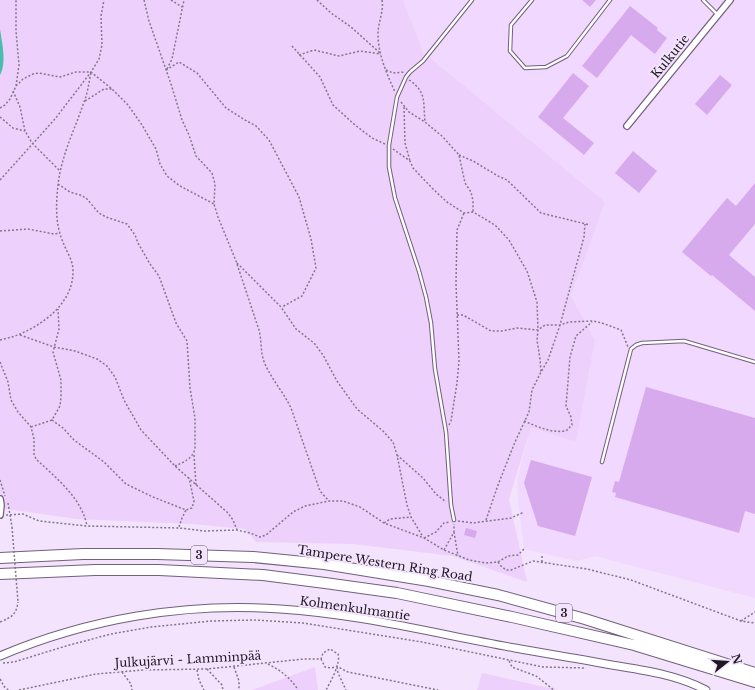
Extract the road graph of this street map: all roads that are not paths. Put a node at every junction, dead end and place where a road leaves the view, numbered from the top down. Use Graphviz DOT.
graph roads {
  1 [pos="472,0"];
  2 [pos="532,0"];
  3 [pos="610,0"];
  4 [pos="702,0"];
  5 [pos="730,0"];
  6 [pos="718,15"];
  7 [pos="627,126"];
  8 [pos="755,362"];
  9 [pos="602,462"];
  10 [pos="0,499"];
  11 [pos="0,515"];
  12 [pos="454,520"];
  13 [pos="0,558"];
  14 [pos="0,574"];
  15 [pos="0,656"];
  16 [pos="755,673"];
  17 [pos="755,682"];
  18 [pos="706,690"];
  1 -- 12 [label="lane"];
  2 -- 3 [label="lane"];
  4 -- 6 [label="lane"];
  5 -- 6 [label="street, Kulkutie"];
  6 -- 7 [label="street, Kulkutie"];
  8 -- 9 [label="lane"];
  10 -- 11 [label="street"];
  13 -- 16 [label="highway, Tampere Western Ring Road / 3"];
  14 -- 17 [label="highway, 3"];
  15 -- 18 [label="street, Kolmenkulmantie"];
}
